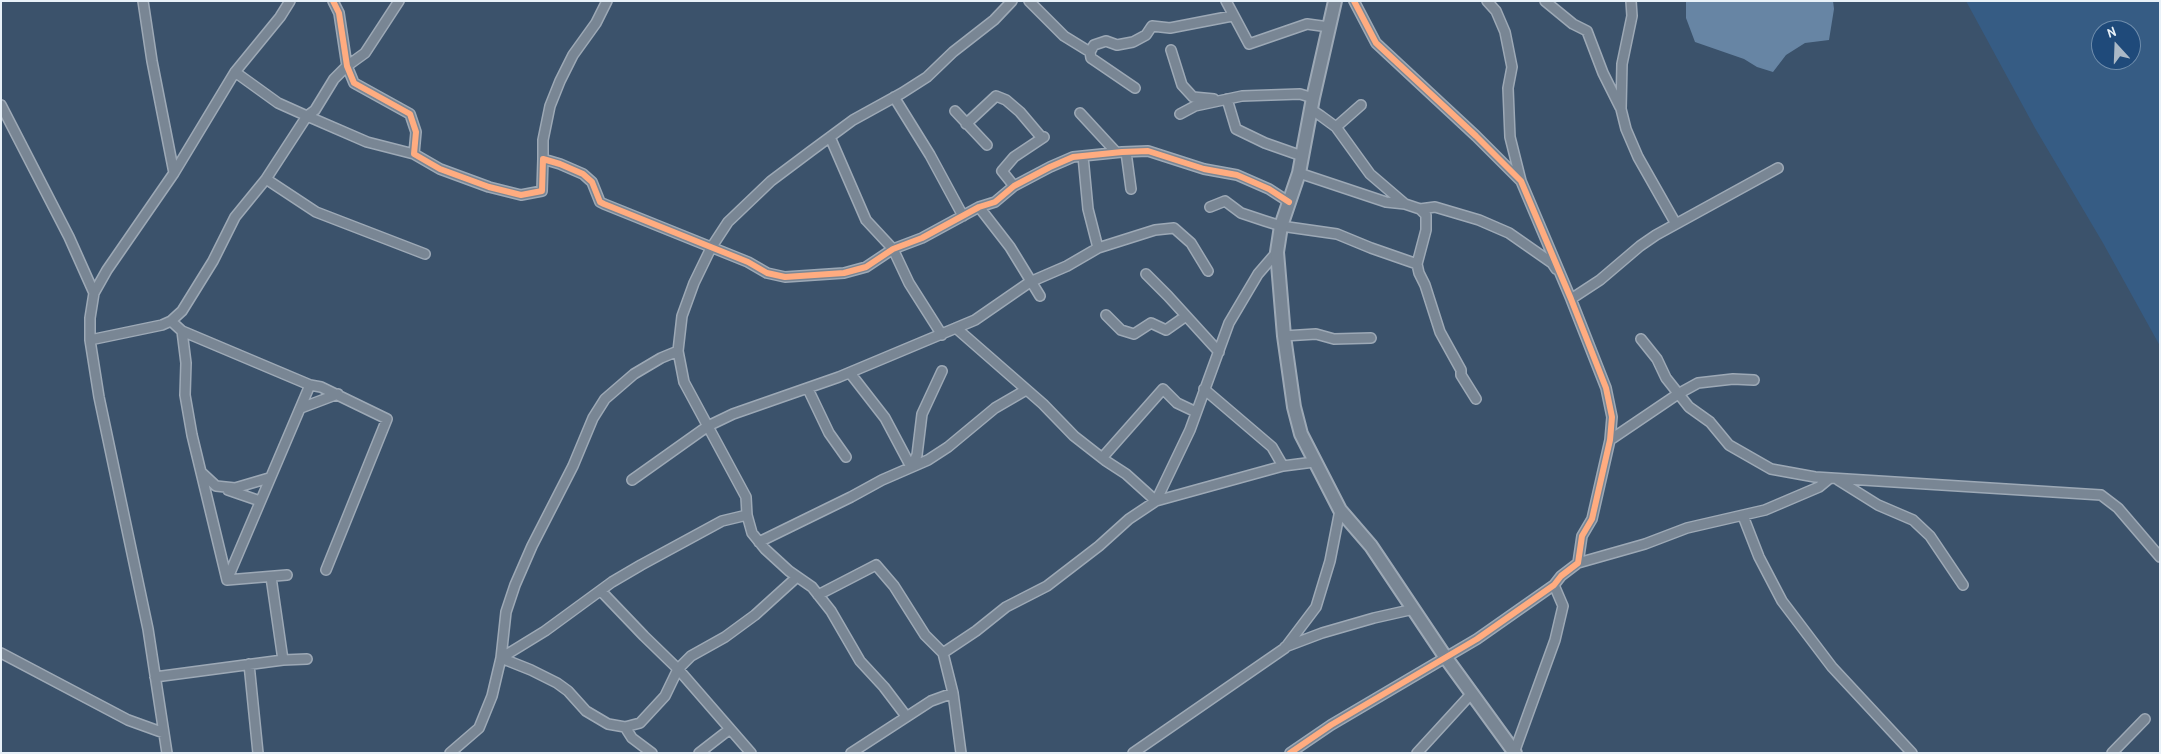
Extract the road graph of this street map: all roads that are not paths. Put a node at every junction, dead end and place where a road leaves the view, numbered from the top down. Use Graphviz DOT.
graph roads {
  1 [pos="143,1"];
  2 [pos="290,1"];
  3 [pos="332,1"];
  4 [pos="399,1"];
  5 [pos="607,1"];
  6 [pos="1012,1"];
  7 [pos="1029,1"];
  8 [pos="1226,1"];
  9 [pos="1335,1"];
  10 [pos="1354,1"];
  11 [pos="1487,1"];
  12 [pos="1545,1"];
  13 [pos="1631,1"];
  14 [pos="1232,16"];
  15 [pos="1329,27"];
  16 [pos="1171,50"];
  17 [pos="1090,52"];
  18 [pos="347,66"];
  19 [pos="234,72"];
  20 [pos="1135,88"];
  21 [pos="894,97"];
  22 [pos="1313,98"];
  23 [pos="1223,99"];
  24 [pos="1,105"];
  25 [pos="1361,105"];
  26 [pos="1621,109"];
  27 [pos="955,111"];
  28 [pos="1310,112"];
  29 [pos="1080,113"];
  30 [pos="1180,114"];
  31 [pos="307,116"];
  32 [pos="966,124"];
  33 [pos="1336,127"];
  34 [pos="830,137"];
  35 [pos="987,145"];
  36 [pos="1116,152"];
  37 [pos="1126,152"];
  38 [pos="414,154"];
  39 [pos="1083,156"];
  40 [pos="1302,156"];
  41 [pos="544,160"];
  42 [pos="1778,168"];
  43 [pos="1299,172"];
  44 [pos="174,173"];
  45 [pos="266,179"];
  46 [pos="1521,181"];
  47 [pos="1014,186"];
  48 [pos="1130,189"];
  49 [pos="1289,202"];
  50 [pos="1405,204"];
  51 [pos="979,207"];
  52 [pos="1210,208"];
  53 [pos="1420,209"];
  54 [pos="963,216"];
  55 [pos="1676,224"];
  56 [pos="1280,226"];
  57 [pos="711,248"];
  58 [pos="1098,248"];
  59 [pos="893,250"];
  60 [pos="1276,252"];
  61 [pos="425,254"];
  62 [pos="1418,264"];
  63 [pos="1208,271"];
  64 [pos="1146,274"];
  65 [pos="1563,279"];
  66 [pos="1030,282"];
  67 [pos="94,293"];
  68 [pos="1040,296"];
  69 [pos="1571,299"];
  70 [pos="1106,315"];
  71 [pos="1186,316"];
  72 [pos="171,321"];
  73 [pos="956,328"];
  74 [pos="182,331"];
  75 [pos="942,335"];
  76 [pos="1284,336"];
  77 [pos="1372,338"];
  78 [pos="1641,339"];
  79 [pos="90,340"];
  80 [pos="678,351"];
  81 [pos="1219,352"];
  82 [pos="942,371"];
  83 [pos="850,373"];
  84 [pos="1754,380"];
  85 [pos="310,385"];
  86 [pos="808,389"];
  87 [pos="1204,389"];
  88 [pos="1026,390"];
  89 [pos="338,394"];
  90 [pos="1678,394"];
  91 [pos="1476,399"];
  92 [pos="301,408"];
  93 [pos="1196,412"];
  94 [pos="708,426"];
  95 [pos="1610,440"];
  96 [pos="846,457"];
  97 [pos="1102,458"];
  98 [pos="1314,462"];
  99 [pos="1283,466"];
  100 [pos="911,467"];
  101 [pos="202,473"];
  102 [pos="269,478"];
  103 [pos="1832,478"];
  104 [pos="632,480"];
  105 [pos="216,486"];
  106 [pos="260,500"];
  107 [pos="1156,501"];
  108 [pos="1340,510"];
  109 [pos="747,515"];
  110 [pos="1743,516"];
  111 [pos="759,542"];
  112 [pos="2160,557"];
  113 [pos="1578,563"];
  114 [pos="326,570"];
  115 [pos="287,575"];
  116 [pos="271,577"];
  117 [pos="797,577"];
  118 [pos="227,580"];
  119 [pos="1554,585"];
  120 [pos="1963,586"];
  121 [pos="601,591"];
  122 [pos="818,595"];
  123 [pos="1414,609"];
  124 [pos="1285,648"];
  125 [pos="1,653"];
  126 [pos="943,653"];
  127 [pos="307,658"];
  128 [pos="501,658"];
  129 [pos="1446,658"];
  130 [pos="283,660"];
  131 [pos="249,664"];
  132 [pos="678,669"];
  133 [pos="155,677"];
  134 [pos="953,693"];
  135 [pos="1472,694"];
  136 [pos="906,716"];
  137 [pos="2146,719"];
  138 [pos="624,727"];
  139 [pos="730,728"];
  140 [pos="164,733"];
  141 [pos="167,753"];
  142 [pos="258,753"];
  143 [pos="450,753"];
  144 [pos="652,753"];
  145 [pos="699,753"];
  146 [pos="751,753"];
  147 [pos="851,753"];
  148 [pos="961,753"];
  149 [pos="1133,753"];
  150 [pos="1290,753"];
  151 [pos="1417,753"];
  152 [pos="1515,753"];
  153 [pos="1912,753"];
  154 [pos="2112,753"];
  1 -- 44 [label="street"];
  2 -- 19 [label="street"];
  3 -- 18 [label="street"];
  4 -- 18 [label="street"];
  5 -- 41 [label="street"];
  6 -- 21 [label="street"];
  7 -- 17 [label="street"];
  8 -- 14 [label="street"];
  9 -- 15 [label="main road"];
  10 -- 46 [label="street"];
  11 -- 46 [label="street"];
  12 -- 26 [label="street"];
  13 -- 26 [label="street"];
  14 -- 15 [label="street"];
  14 -- 17 [label="street"];
  15 -- 22 [label="main road"];
  16 -- 23 [label="street"];
  17 -- 20 [label="street"];
  18 -- 31 [label="street"];
  18 -- 38 [label="street"];
  19 -- 31 [label="street"];
  19 -- 44 [label="street"];
  21 -- 34 [label="street"];
  21 -- 54 [label="street"];
  22 -- 23 [label="street"];
  22 -- 28 [label="main road"];
  23 -- 30 [label="street"];
  23 -- 40 [label="street"];
  24 -- 67 [label="street"];
  25 -- 33 [label="street"];
  26 -- 55 [label="street"];
  27 -- 32 [label="street"];
  28 -- 33 [label="street"];
  28 -- 40 [label="main road"];
  29 -- 36 [label="street"];
  31 -- 38 [label="street"];
  31 -- 45 [label="street"];
  32 -- 35 [label="street"];
  32 -- 47 [label="street"];
  33 -- 50 [label="street"];
  34 -- 57 [label="street"];
  34 -- 59 [label="street"];
  36 -- 37 [label="street"];
  36 -- 39 [label="street"];
  37 -- 48 [label="street"];
  37 -- 49 [label="street"];
  38 -- 41 [label="street"];
  39 -- 47 [label="street"];
  39 -- 58 [label="street"];
  40 -- 43 [label="main road"];
  41 -- 57 [label="street"];
  42 -- 55 [label="street"];
  43 -- 49 [label="main road"];
  43 -- 50 [label="street"];
  44 -- 67 [label="street"];
  45 -- 61 [label="street"];
  45 -- 72 [label="street"];
  46 -- 65 [label="street"];
  47 -- 51 [label="street"];
  49 -- 56 [label="main road"];
  50 -- 53 [label="street"];
  51 -- 54 [label="street"];
  51 -- 66 [label="street"];
  52 -- 56 [label="street"];
  53 -- 62 [label="street"];
  53 -- 65 [label="street"];
  54 -- 59 [label="street"];
  55 -- 69 [label="street"];
  56 -- 60 [label="main road"];
  56 -- 62 [label="street"];
  57 -- 59 [label="street"];
  57 -- 80 [label="street"];
  58 -- 63 [label="street"];
  58 -- 66 [label="street"];
  59 -- 75 [label="street"];
  60 -- 76 [label="main road"];
  60 -- 81 [label="street"];
  62 -- 91 [label="street"];
  64 -- 71 [label="street"];
  65 -- 69 [label="street"];
  66 -- 68 [label="street"];
  66 -- 73 [label="street"];
  67 -- 79 [label="street"];
  69 -- 95 [label="street"];
  70 -- 71 [label="street"];
  71 -- 81 [label="street"];
  72 -- 74 [label="street"];
  72 -- 79 [label="street"];
  73 -- 75 [label="street"];
  73 -- 88 [label="street"];
  74 -- 85 [label="street"];
  74 -- 101 [label="street"];
  75 -- 83 [label="street"];
  76 -- 77 [label="street"];
  76 -- 98 [label="main road"];
  78 -- 90 [label="street"];
  79 -- 133 [label="street"];
  80 -- 94 [label="street"];
  80 -- 128 [label="street"];
  81 -- 87 [label="street"];
  82 -- 100 [label="street"];
  83 -- 86 [label="street"];
  83 -- 100 [label="street"];
  84 -- 90 [label="street"];
  85 -- 89 [label="street"];
  85 -- 92 [label="street"];
  86 -- 94 [label="street"];
  86 -- 96 [label="street"];
  87 -- 93 [label="street"];
  87 -- 99 [label="street"];
  88 -- 97 [label="street"];
  88 -- 100 [label="street"];
  89 -- 92 [label="street"];
  89 -- 114 [label="street"];
  90 -- 95 [label="street"];
  90 -- 103 [label="street"];
  92 -- 102 [label="street"];
  93 -- 97 [label="street"];
  93 -- 107 [label="street"];
  94 -- 104 [label="street"];
  94 -- 109 [label="street"];
  95 -- 113 [label="street"];
  97 -- 107 [label="street"];
  98 -- 99 [label="street"];
  98 -- 108 [label="main road"];
  99 -- 107 [label="street"];
  100 -- 111 [label="street"];
  101 -- 105 [label="street"];
  101 -- 118 [label="street"];
  102 -- 105 [label="street"];
  102 -- 106 [label="street"];
  103 -- 110 [label="street"];
  103 -- 112 [label="street"];
  103 -- 120 [label="street"];
  105 -- 106 [label="street"];
  106 -- 118 [label="street"];
  107 -- 126 [label="street"];
  108 -- 123 [label="main road"];
  108 -- 124 [label="street"];
  109 -- 111 [label="street"];
  109 -- 121 [label="street"];
  110 -- 113 [label="street"];
  110 -- 153 [label="street"];
  111 -- 117 [label="street"];
  113 -- 119 [label="street"];
  115 -- 116 [label="street"];
  116 -- 118 [label="street"];
  116 -- 130 [label="street"];
  117 -- 122 [label="street"];
  117 -- 132 [label="street"];
  119 -- 129 [label="street"];
  119 -- 152 [label="street"];
  121 -- 128 [label="street"];
  121 -- 132 [label="street"];
  122 -- 126 [label="street"];
  122 -- 136 [label="street"];
  123 -- 124 [label="street"];
  123 -- 129 [label="main road"];
  124 -- 149 [label="street"];
  125 -- 140 [label="street"];
  126 -- 134 [label="street"];
  127 -- 130 [label="street"];
  128 -- 138 [label="street"];
  128 -- 143 [label="street"];
  129 -- 135 [label="main road"];
  129 -- 150 [label="street"];
  130 -- 131 [label="street"];
  131 -- 133 [label="street"];
  131 -- 142 [label="street"];
  132 -- 138 [label="street"];
  132 -- 139 [label="street"];
  133 -- 140 [label="street"];
  134 -- 136 [label="street"];
  134 -- 148 [label="street"];
  135 -- 151 [label="street"];
  135 -- 152 [label="main road"];
  136 -- 147 [label="street"];
  137 -- 154 [label="street"];
  138 -- 144 [label="street"];
  139 -- 145 [label="street"];
  139 -- 146 [label="street"];
  140 -- 141 [label="street"];
}
